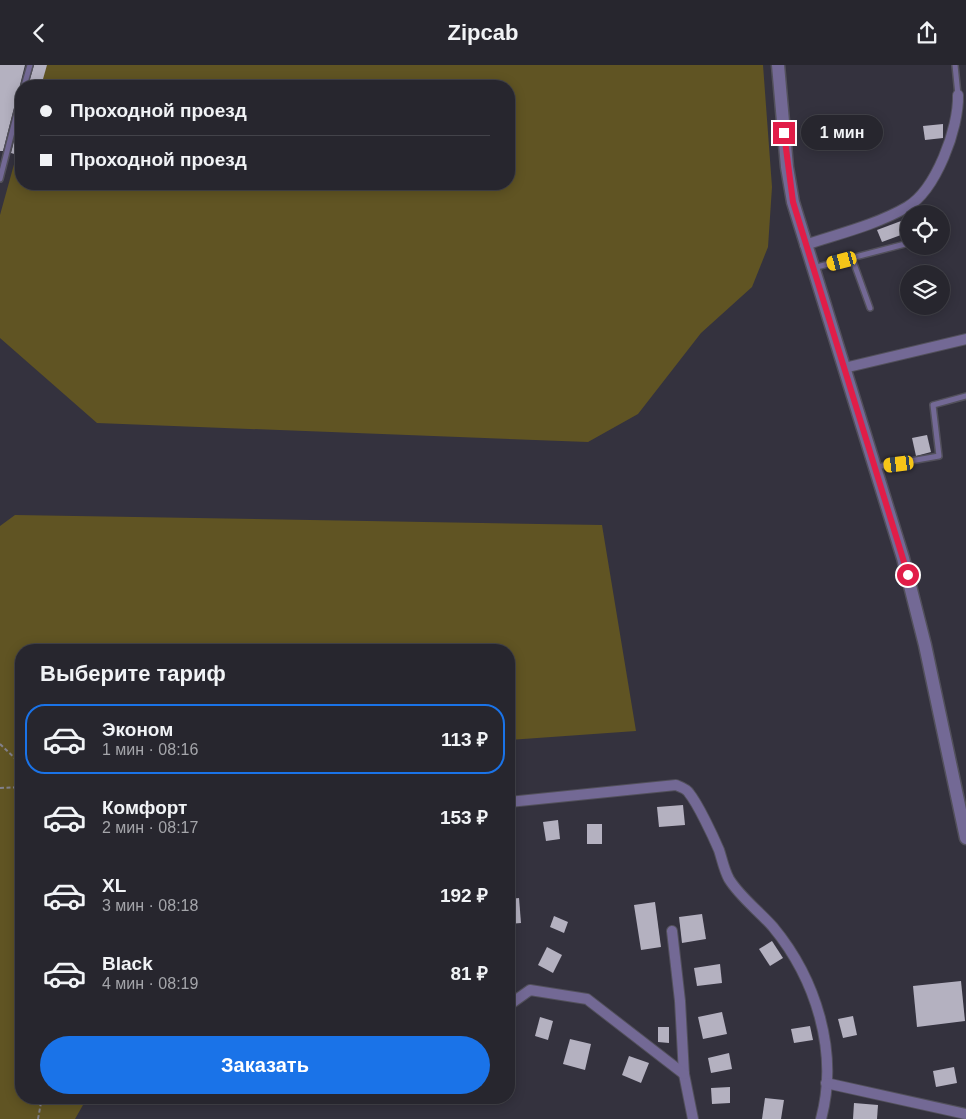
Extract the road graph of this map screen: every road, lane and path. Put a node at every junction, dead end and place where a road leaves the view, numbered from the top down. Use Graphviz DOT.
graph roads {
  1 [pos="30,65"];
  2 [pos="778,65"];
  3 [pos="955,65"];
  4 [pos="26,80"];
  5 [pos="958,95"];
  6 [pos="15,120"];
  7 [pos="0,179"];
  8 [pos="805,245"];
  9 [pos="900,245"];
  10 [pos="852,258"];
  11 [pos="813,268"];
  12 [pos="870,308"];
  13 [pos="966,339"];
  14 [pos="844,368"];
  15 [pos="966,396"];
  16 [pos="875,467"];
  17 [pos="0,744"];
  18 [pos="15,758"];
  19 [pos="0,787"];
  20 [pos="15,787"];
  21 [pos="515,801"];
  22 [pos="966,838"];
  23 [pos="672,931"];
  24 [pos="515,1001"];
  25 [pos="684,1074"];
  26 [pos="826,1083"];
  27 [pos="41,1104"];
  28 [pos="966,1114"];
  29 [pos="38,1119"];
  30 [pos="693,1119"];
  31 [pos="821,1119"];
  1 -- 4 [label="lane"];
  2 -- 8 [label="street"];
  3 -- 5 [label="lane"];
  5 -- 8 [label="street"];
  6 -- 7 [label="lane"];
  8 -- 11 [label="street"];
  9 -- 10 [label="lane"];
  10 -- 11 [label="lane"];
  10 -- 12 [label="lane"];
  11 -- 14 [label="street"];
  13 -- 14 [label="street"];
  14 -- 16 [label="street"];
  15 -- 16 [label="lane"];
  16 -- 22 [label="street"];
  17 -- 18 [label="path"];
  19 -- 20 [label="path"];
  21 -- 26 [label="street"];
  23 -- 25 [label="street"];
  24 -- 25 [label="street"];
  25 -- 30 [label="street"];
  26 -- 28 [label="street"];
  26 -- 31 [label="street"];
  27 -- 29 [label="path"];
}
